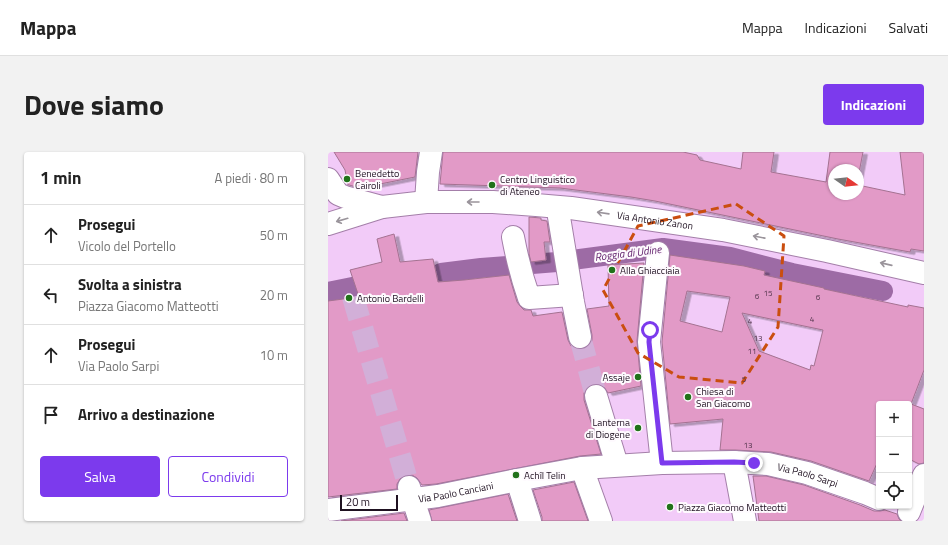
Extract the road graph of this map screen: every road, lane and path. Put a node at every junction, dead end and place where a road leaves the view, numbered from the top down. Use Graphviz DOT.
graph roads {
  1 [pos="431,152"];
  2 [pos="328,179"];
  3 [pos="426,202"];
  4 [pos="382,207"];
  5 [pos="558,216"];
  6 [pos="328,224"];
  7 [pos="515,247"];
  8 [pos="658,253"];
  9 [pos="924,273"];
  10 [pos="572,295"];
  11 [pos="580,337"];
  12 [pos="596,396"];
  13 [pos="734,462"];
  14 [pos="662,463"];
  15 [pos="617,466"];
  16 [pos="582,468"];
  17 [pos="924,476"];
  18 [pos="517,480"];
  19 [pos="411,493"];
  20 [pos="876,498"];
  21 [pos="328,510"];
  22 [pos="909,512"];
  23 [pos="420,521"];
  24 [pos="530,521"];
  25 [pos="601,521"];
  26 [pos="745,521"];
  1 -- 3 [label="street"];
  2 -- 4 [label="street"];
  3 -- 4 [label="street, Via Antonio Zanon"];
  9 -- 3 [label="street, Via Antonio Zanon, one-way"];
  4 -- 6 [label="street, one-way"];
  5 -- 10 [label="street"];
  7 -- 10 [label="street"];
  8 -- 14 [label="street"];
  10 -- 11 [label="street"];
  12 -- 15 [label="street"];
  13 -- 14 [label="street"];
  13 -- 20 [label="street, Via Paolo Sarpi"];
  13 -- 26 [label="street"];
  14 -- 15 [label="street"];
  15 -- 16 [label="street"];
  16 -- 18 [label="street, Via Paolo Canciani"];
  16 -- 25 [label="street"];
  17 -- 22 [label="street"];
  18 -- 19 [label="street, Via Paolo Canciani"];
  18 -- 24 [label="street"];
  19 -- 21 [label="street, Via Paolo Canciani"];
  19 -- 23 [label="street"];
}
